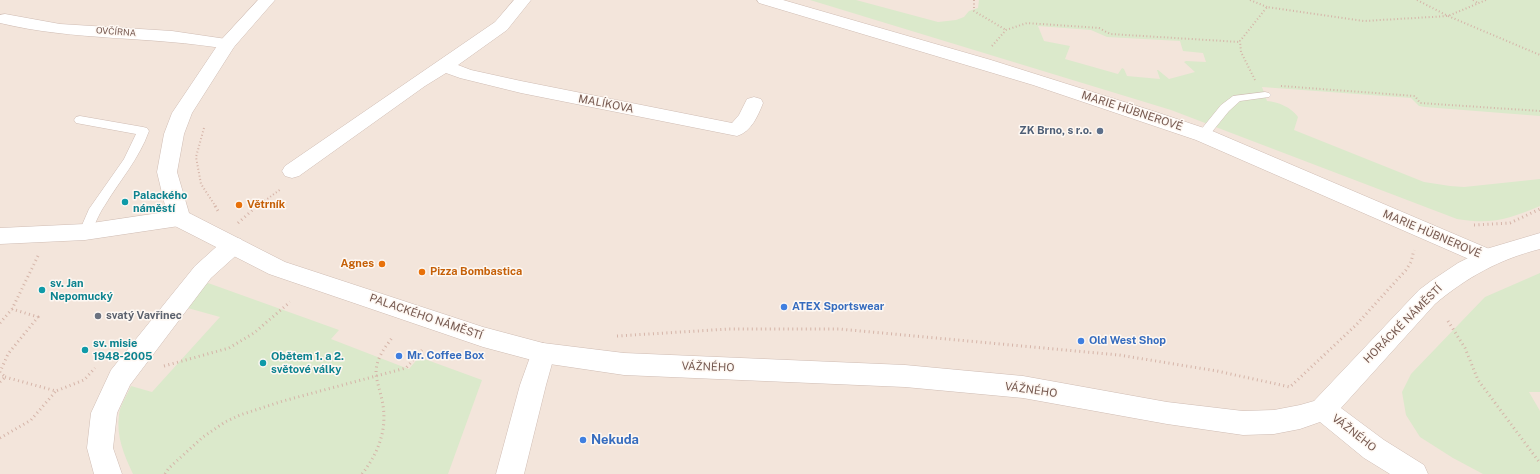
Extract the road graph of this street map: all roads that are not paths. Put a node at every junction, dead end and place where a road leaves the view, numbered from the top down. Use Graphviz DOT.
graph roads {
  1 [pos="267,0"];
  2 [pos="523,0"];
  3 [pos="765,0"];
  4 [pos="5,19"];
  5 [pos="227,44"];
  6 [pos="445,66"];
  7 [pos="1265,95"];
  8 [pos="754,103"];
  9 [pos="80,120"];
  10 [pos="1203,135"];
  11 [pos="292,171"];
  12 [pos="179,218"];
  13 [pos="84,232"];
  14 [pos="1,237"];
  15 [pos="237,237"];
  16 [pos="1540,241"];
  17 [pos="1486,257"];
  18 [pos="543,353"];
  19 [pos="624,364"];
  20 [pos="1323,408"];
  21 [pos="108,474"];
  22 [pos="510,474"];
  23 [pos="1414,474"];
  1 -- 5 [label="street"];
  2 -- 6 [label="street"];
  3 -- 10 [label="street, MARIE HÜBNEROVÉ"];
  4 -- 5 [label="street, OVČÍRNA"];
  5 -- 12 [label="street"];
  6 -- 8 [label="street, MALÍKOVA"];
  6 -- 11 [label="street"];
  7 -- 10 [label="lane"];
  9 -- 13 [label="lane"];
  10 -- 17 [label="street, MARIE HÜBNEROVÉ"];
  12 -- 13 [label="street"];
  12 -- 15 [label="street, PALACKÉHO NÁMĚSTÍ"];
  13 -- 14 [label="street"];
  15 -- 18 [label="street, PALACKÉHO NÁMĚSTÍ"];
  15 -- 21 [label="street"];
  16 -- 17 [label="street, HORÁCKÉ NÁMĚSTÍ"];
  17 -- 20 [label="street, HORÁCKÉ NÁMĚSTÍ"];
  18 -- 19 [label="street, PALACKÉHO NÁMĚSTÍ"];
  18 -- 22 [label="street"];
  19 -- 20 [label="street, VÁŽNÉHO"];
  20 -- 23 [label="street, VÁŽNÉHO"];
}
